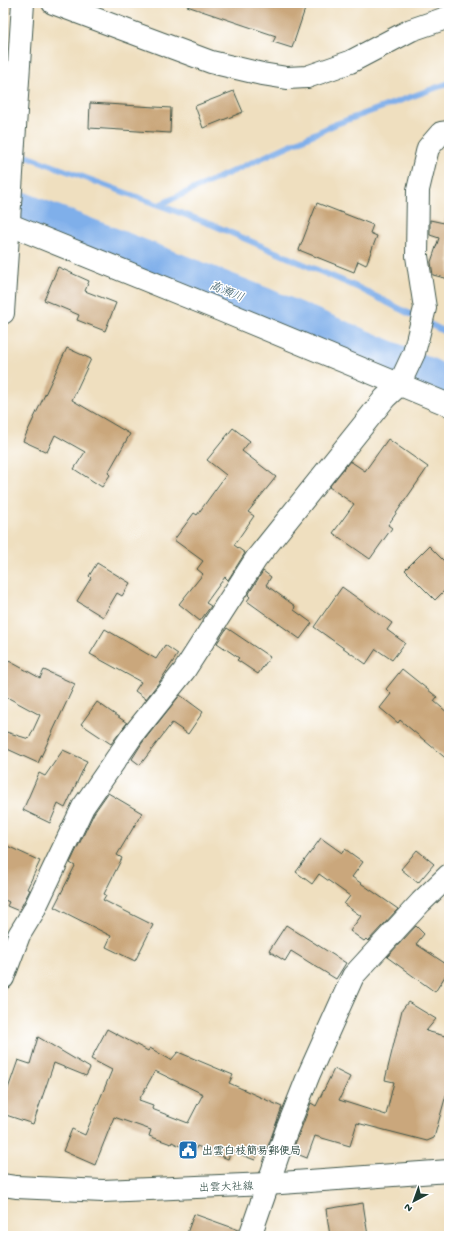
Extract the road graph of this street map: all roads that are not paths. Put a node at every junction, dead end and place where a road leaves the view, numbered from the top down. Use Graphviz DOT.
graph roads {
  1 [pos="23,3"];
  2 [pos="53,3"];
  3 [pos="449,18"];
  4 [pos="449,132"];
  5 [pos="6,223"];
  6 [pos="3,313"];
  7 [pos="399,384"];
  8 [pos="449,405"];
  9 [pos="449,875"];
  10 [pos="3,978"];
  11 [pos="449,1171"];
  12 [pos="267,1184"];
  13 [pos="3,1185"];
  14 [pos="250,1236"];
  1 -- 5 [label="street"];
  2 -- 3 [label="street"];
  4 -- 7 [label="street"];
  5 -- 6 [label="street"];
  5 -- 7 [label="street"];
  7 -- 8 [label="street"];
  7 -- 10 [label="street"];
  9 -- 12 [label="street"];
  11 -- 12 [label="street, 出雲大社線"];
  12 -- 13 [label="street, 出雲大社線"];
  12 -- 14 [label="street"];
}
